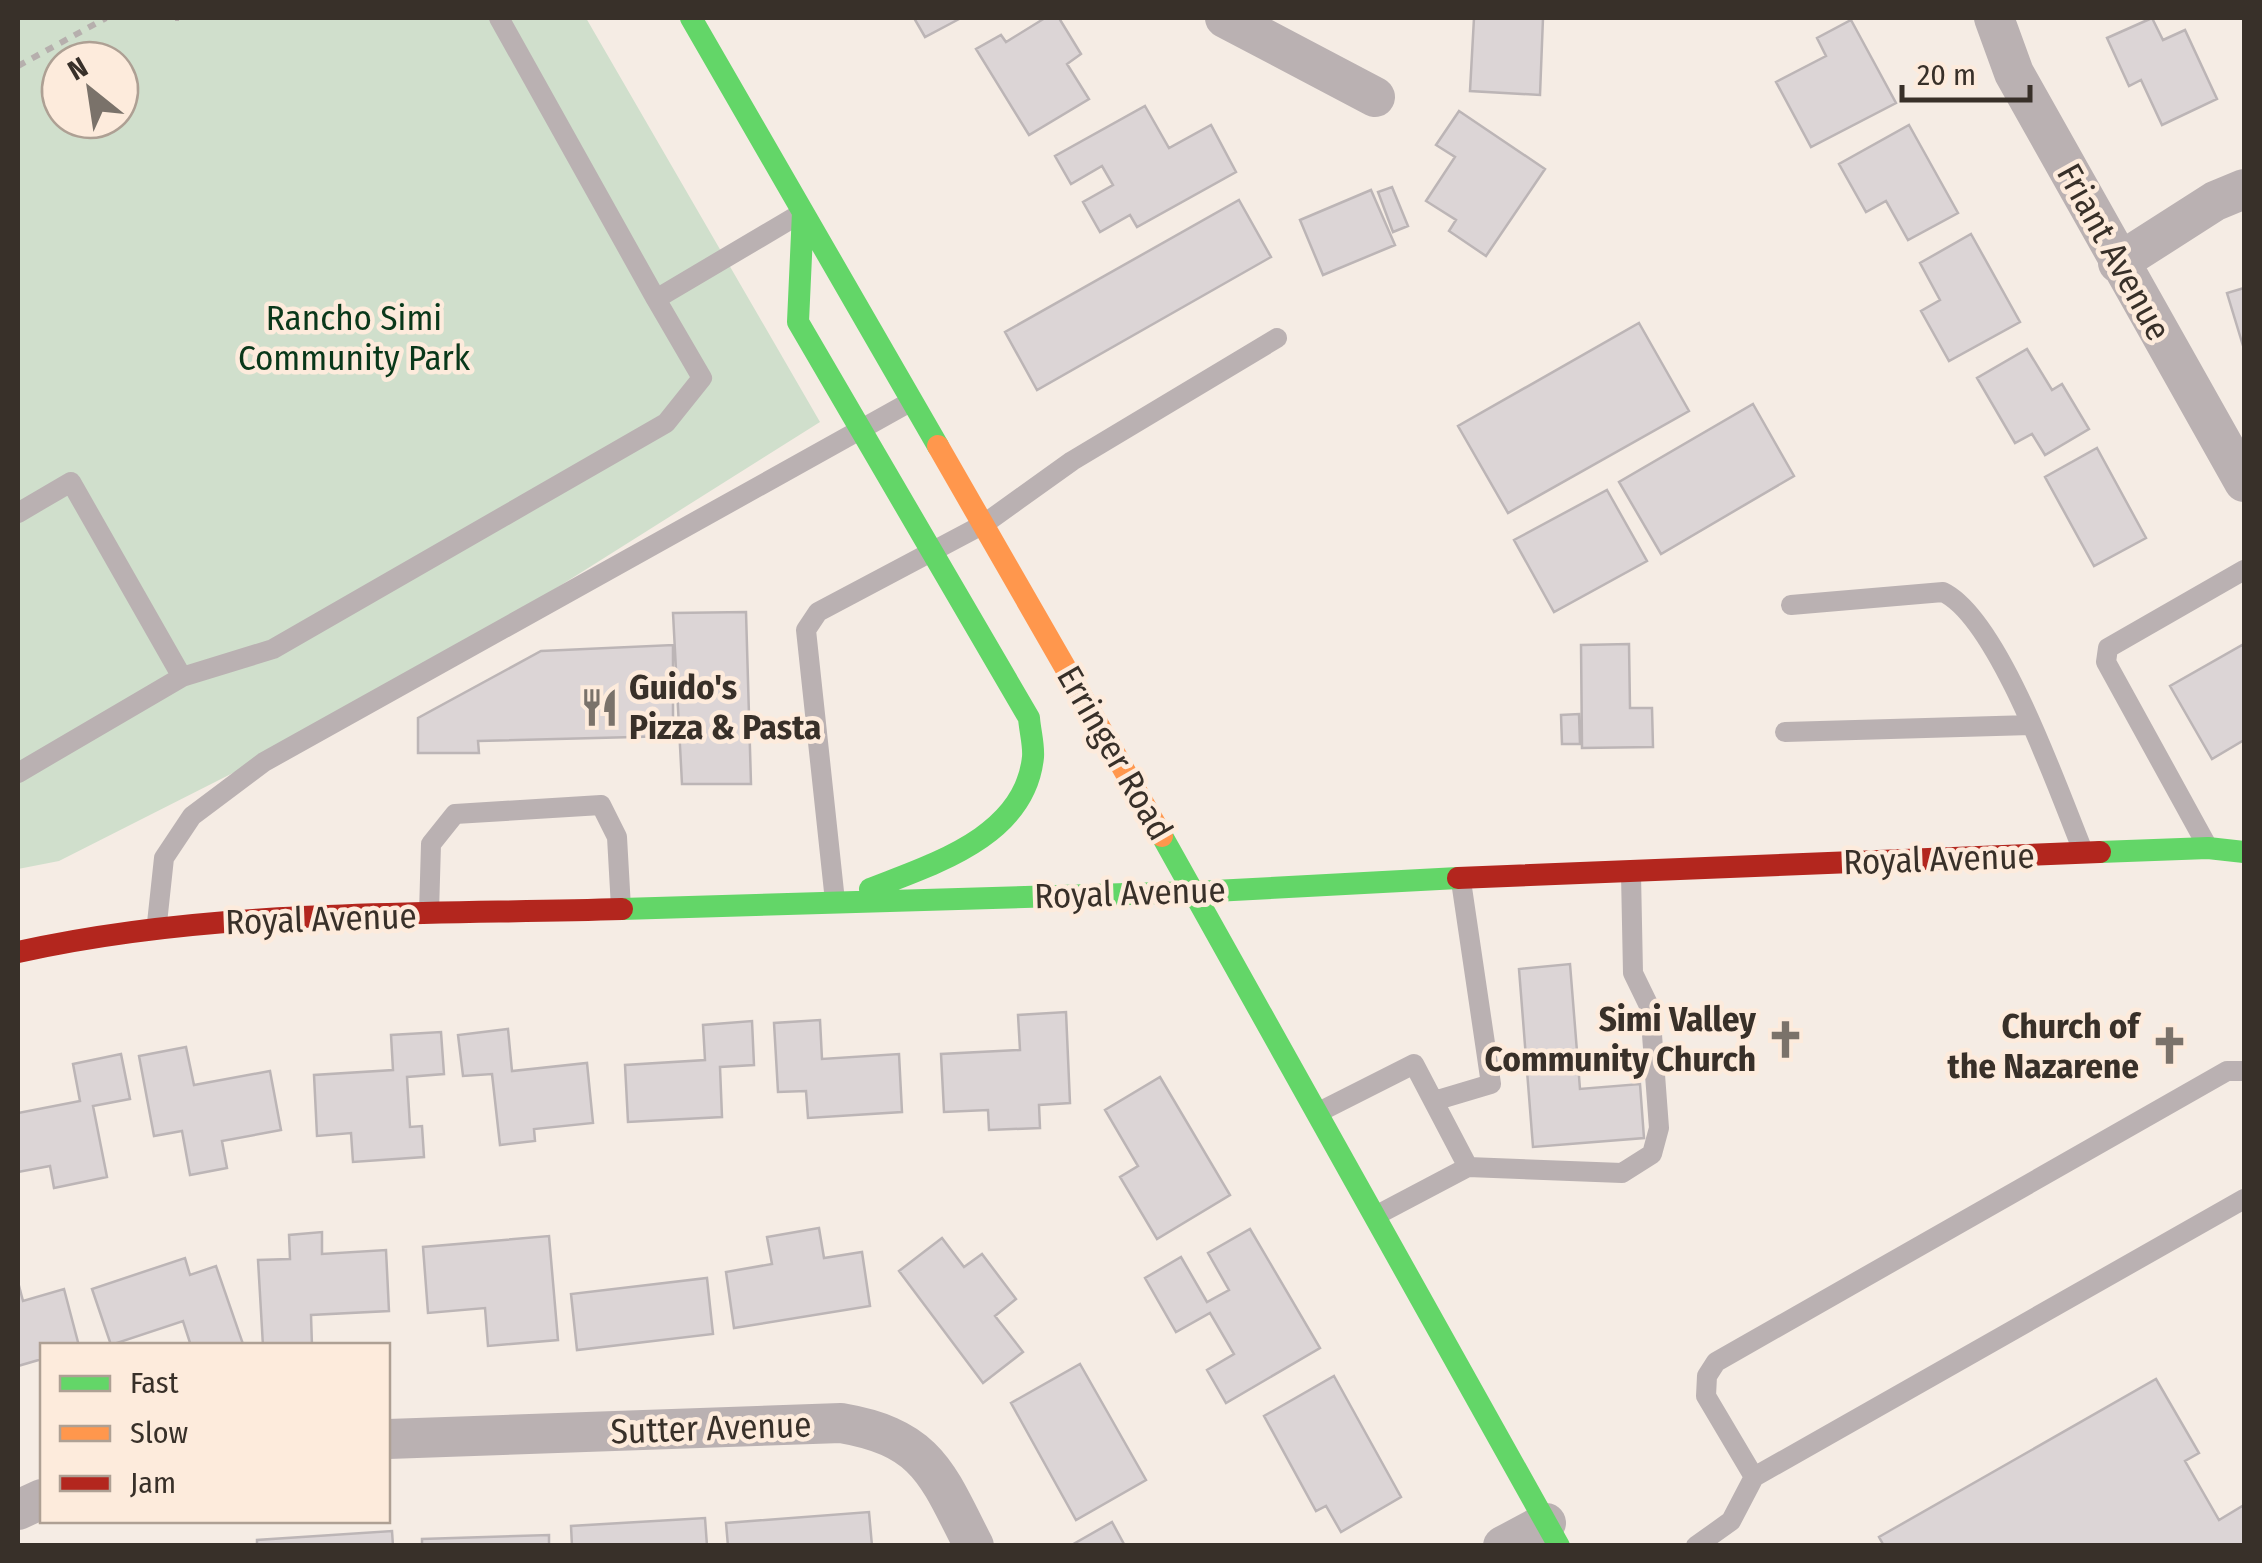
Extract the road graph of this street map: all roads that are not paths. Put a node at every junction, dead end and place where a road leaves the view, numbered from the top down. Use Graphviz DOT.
graph roads {
  1 [pos="499,18"];
  2 [pos="691,18"];
  3 [pos="1225,18"];
  4 [pos="1994,18"];
  5 [pos="1374,97"];
  6 [pos="2244,189"];
  7 [pos="803,212"];
  8 [pos="2118,263"];
  9 [pos="656,299"];
  10 [pos="1277,338"];
  11 [pos="912,401"];
  12 [pos="860,430"];
  13 [pos="2244,482"];
  14 [pos="18,513"];
  15 [pos="984,524"];
  16 [pos="931,551"];
  17 [pos="2244,570"];
  18 [pos="1791,604"];
  19 [pos="182,677"];
  20 [pos="2031,725"];
  21 [pos="1785,732"];
  22 [pos="18,773"];
  23 [pos="2208,848"];
  24 [pos="2244,852"];
  25 [pos="2084,853"];
  26 [pos="1631,871"];
  27 [pos="1461,879"];
  28 [pos="1194,892"];
  29 [pos="836,903"];
  30 [pos="621,910"];
  31 [pos="429,916"];
  32 [pos="157,928"];
  33 [pos="18,952"];
  34 [pos="2244,1071"];
  35 [pos="1434,1101"];
  36 [pos="1317,1112"];
  37 [pos="1468,1167"];
  38 [pos="2244,1199"];
  39 [pos="1376,1216"];
  40 [pos="390,1439"];
  41 [pos="1754,1477"];
  42 [pos="1553,1534"];
  43 [pos="974,1546"];
  44 [pos="1504,1546"];
  45 [pos="1696,1546"];
  1 -- 9 [label="lane"];
  2 -- 7 [label="main road, Erringer Road"];
  3 -- 5 [label="street"];
  4 -- 8 [label="street, Friant Avenue"];
  6 -- 8 [label="street"];
  7 -- 9 [label="lane"];
  7 -- 11 [label="main road, Erringer Road"];
  7 -- 12 [label="main road"];
  8 -- 13 [label="street, Friant Avenue"];
  9 -- 19 [label="lane"];
  10 -- 15 [label="lane"];
  11 -- 12 [label="lane"];
  11 -- 15 [label="main road, Erringer Road"];
  12 -- 16 [label="main road"];
  12 -- 32 [label="lane"];
  14 -- 19 [label="lane"];
  15 -- 16 [label="lane"];
  15 -- 28 [label="main road, Erringer Road"];
  16 -- 29 [label="lane"];
  16 -- 29 [label="main road"];
  17 -- 23 [label="lane"];
  18 -- 20 [label="lane"];
  19 -- 22 [label="lane"];
  20 -- 21 [label="lane"];
  20 -- 25 [label="lane"];
  23 -- 24 [label="main road, Royal Avenue"];
  23 -- 25 [label="main road, Royal Avenue"];
  25 -- 26 [label="main road, Royal Avenue"];
  26 -- 27 [label="main road, Royal Avenue"];
  26 -- 37 [label="lane"];
  27 -- 28 [label="main road, Royal Avenue"];
  27 -- 35 [label="lane"];
  28 -- 29 [label="main road, Royal Avenue"];
  28 -- 36 [label="main road, Erringer Road"];
  29 -- 30 [label="main road, Royal Avenue"];
  30 -- 31 [label="main road, Royal Avenue"];
  30 -- 31 [label="lane"];
  31 -- 32 [label="main road, Royal Avenue"];
  32 -- 33 [label="main road, Royal Avenue"];
  34 -- 41 [label="lane"];
  35 -- 36 [label="lane"];
  35 -- 37 [label="lane"];
  36 -- 39 [label="main road, Erringer Road"];
  37 -- 39 [label="lane"];
  38 -- 41 [label="lane"];
  39 -- 42 [label="main road, Erringer Road"];
  40 -- 43 [label="street, Sutter Avenue"];
  41 -- 45 [label="lane"];
  42 -- 44 [label="street"];
}
